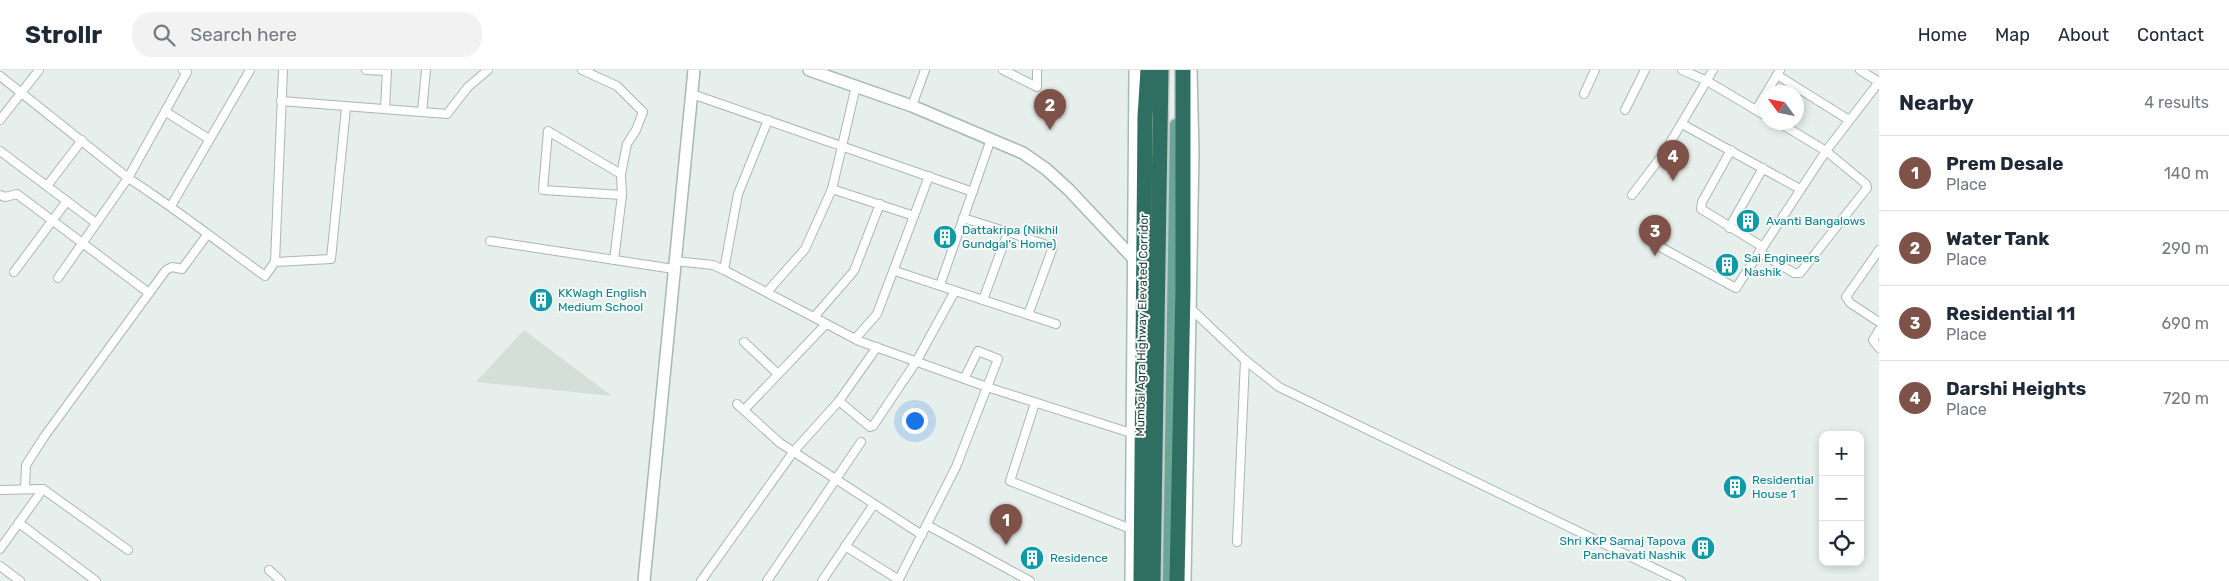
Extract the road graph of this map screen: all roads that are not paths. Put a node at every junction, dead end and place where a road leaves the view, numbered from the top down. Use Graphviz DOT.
graph roads {
  1 [pos="39,70"];
  2 [pos="183,70"];
  3 [pos="250,70"];
  4 [pos="284,70"];
  5 [pos="366,70"];
  6 [pos="426,70"];
  7 [pos="488,70"];
  8 [pos="582,70"];
  9 [pos="694,70"];
  10 [pos="809,70"];
  11 [pos="1003,70"];
  12 [pos="1037,70"];
  13 [pos="1135,70"];
  14 [pos="1149,70"];
  15 [pos="1160,70"];
  16 [pos="1168,70"];
  17 [pos="1176,70"];
  18 [pos="1183,70"];
  19 [pos="1191,70"];
  20 [pos="1595,70"];
  21 [pos="1645,70"];
  22 [pos="1682,70"];
  23 [pos="1713,70"];
  24 [pos="1860,70"];
  25 [pos="387,71"];
  26 [pos="922,72"];
  27 [pos="1778,73"];
  28 [pos="0,76"];
  29 [pos="1707,81"];
  30 [pos="856,86"];
  31 [pos="1878,86"];
  32 [pos="22,92"];
  33 [pos="692,94"];
  34 [pos="1584,94"];
  35 [pos="281,101"];
  36 [pos="912,106"];
  37 [pos="346,108"];
  38 [pos="385,110"];
  39 [pos="1625,110"];
  40 [pos="1756,110"];
  41 [pos="166,112"];
  42 [pos="422,112"];
  43 [pos="1759,112"];
  44 [pos="0,120"];
  45 [pos="768,120"];
  46 [pos="1849,120"];
  47 [pos="1682,124"];
  48 [pos="1791,130"];
  49 [pos="209,139"];
  50 [pos="991,139"];
  51 [pos="82,140"];
  52 [pos="842,146"];
  53 [pos="1731,150"];
  54 [pos="0,151"];
  55 [pos="1826,151"];
  56 [pos="1763,168"];
  57 [pos="621,174"];
  58 [pos="928,176"];
  59 [pos="128,178"];
  60 [pos="47,186"];
  61 [pos="832,189"];
  62 [pos="1800,189"];
  63 [pos="973,192"];
  64 [pos="0,195"];
  65 [pos="622,195"];
  66 [pos="1632,196"];
  67 [pos="67,201"];
  68 [pos="880,204"];
  69 [pos="171,206"];
  70 [pos="914,216"];
  71 [pos="964,218"];
  72 [pos="52,222"];
  73 [pos="96,223"];
  74 [pos="1729,228"];
  75 [pos="1008,232"];
  76 [pos="207,236"];
  77 [pos="490,241"];
  78 [pos="82,244"];
  79 [pos="1662,248"];
  80 [pos="1761,249"];
  81 [pos="1879,250"];
  82 [pos="1133,258"];
  83 [pos="614,260"];
  84 [pos="275,262"];
  85 [pos="675,265"];
  86 [pos="724,270"];
  87 [pos="895,271"];
  88 [pos="14,272"];
  89 [pos="58,278"];
  90 [pos="940,286"];
  91 [pos="955,291"];
  92 [pos="767,292"];
  93 [pos="149,293"];
  94 [pos="983,300"];
  95 [pos="1190,308"];
  96 [pos="1028,315"];
  97 [pos="814,317"];
  98 [pos="1879,322"];
  99 [pos="826,324"];
  100 [pos="1056,324"];
  101 [pos="1879,330"];
  102 [pos="856,339"];
  103 [pos="744,342"];
  104 [pos="877,347"];
  105 [pos="1879,348"];
  106 [pos="1245,360"];
  107 [pos="916,362"];
  108 [pos="778,374"];
  109 [pos="964,379"];
  110 [pos="987,387"];
  111 [pos="839,401"];
  112 [pos="1034,403"];
  113 [pos="737,404"];
  114 [pos="744,410"];
  115 [pos="1131,433"];
  116 [pos="861,442"];
  117 [pos="794,452"];
  118 [pos="836,479"];
  119 [pos="25,488"];
  120 [pos="43,489"];
  121 [pos="0,490"];
  122 [pos="874,504"];
  123 [pos="19,523"];
  124 [pos="927,525"];
  125 [pos="1131,529"];
  126 [pos="922,536"];
  127 [pos="1237,542"];
  128 [pos="845,546"];
  129 [pos="0,549"];
  130 [pos="128,550"];
  131 [pos="0,566"];
  132 [pos="269,570"];
  133 [pos="646,579"];
  134 [pos="899,580"];
  135 [pos="20,581"];
  136 [pos="96,581"];
  137 [pos="281,581"];
  138 [pos="701,581"];
  139 [pos="767,581"];
  140 [pos="822,581"];
  141 [pos="1030,581"];
  142 [pos="1130,581"];
  143 [pos="1141,581"];
  144 [pos="1146,581"];
  145 [pos="1153,581"];
  146 [pos="1163,581"];
  147 [pos="1169,581"];
  148 [pos="1177,581"];
  149 [pos="1185,581"];
  150 [pos="1681,581"];
  1 -- 32 [label="street"];
  2 -- 41 [label="street"];
  3 -- 49 [label="street"];
  4 -- 35 [label="street"];
  5 -- 25 [label="street"];
  6 -- 42 [label="street"];
  7 -- 42 [label="street"];
  8 -- 57 [label="street"];
  9 -- 33 [label="street"];
  10 -- 30 [label="street"];
  11 -- 12 [label="street"];
  13 -- 82 [label="street"];
  14 -- 143 [label="highway"];
  14 -- 144 [label="main road"];
  15 -- 145 [label="highway, Mumbai Agra Highway Elevated Corridor"];
  16 -- 146 [label="highway, Mumbai Agra Highway Elevated Corridor"];
  17 -- 147 [label="main road"];
  18 -- 148 [label="highway"];
  19 -- 95 [label="street"];
  20 -- 34 [label="street"];
  21 -- 39 [label="street"];
  22 -- 29 [label="street"];
  23 -- 29 [label="street"];
  24 -- 31 [label="street"];
  25 -- 38 [label="street"];
  26 -- 36 [label="street"];
  27 -- 40 [label="street"];
  27 -- 46 [label="street"];
  28 -- 32 [label="street"];
  29 -- 40 [label="street"];
  29 -- 47 [label="street"];
  30 -- 36 [label="street"];
  30 -- 52 [label="street"];
  31 -- 46 [label="street"];
  32 -- 44 [label="street"];
  32 -- 51 [label="street"];
  33 -- 45 [label="street"];
  33 -- 85 [label="street"];
  35 -- 37 [label="street"];
  35 -- 84 [label="street"];
  36 -- 50 [label="street"];
  37 -- 38 [label="street"];
  37 -- 84 [label="street"];
  38 -- 42 [label="street"];
  40 -- 43 [label="street"];
  41 -- 49 [label="street"];
  41 -- 59 [label="street"];
  45 -- 52 [label="street"];
  45 -- 86 [label="street"];
  46 -- 55 [label="street"];
  47 -- 53 [label="street"];
  47 -- 66 [label="street"];
  48 -- 55 [label="street"];
  49 -- 69 [label="street"];
  50 -- 63 [label="street"];
  50 -- 82 [label="street"];
  51 -- 59 [label="street"];
  51 -- 60 [label="street"];
  52 -- 58 [label="street"];
  52 -- 61 [label="street"];
  53 -- 56 [label="street"];
  53 -- 74 [label="street"];
  54 -- 60 [label="street"];
  55 -- 62 [label="street"];
  55 -- 80 [label="street"];
  56 -- 62 [label="street"];
  56 -- 74 [label="street"];
  57 -- 65 [label="street"];
  57 -- 65 [label="street"];
  58 -- 63 [label="street"];
  58 -- 70 [label="street"];
  59 -- 69 [label="street"];
  59 -- 73 [label="street"];
  60 -- 67 [label="street"];
  61 -- 68 [label="street"];
  61 -- 92 [label="street"];
  62 -- 80 [label="street"];
  63 -- 71 [label="street"];
  64 -- 72 [label="street"];
  65 -- 83 [label="street"];
  67 -- 72 [label="street"];
  67 -- 73 [label="street"];
  68 -- 70 [label="street"];
  68 -- 97 [label="street"];
  69 -- 76 [label="street"];
  70 -- 87 [label="street"];
  71 -- 75 [label="street"];
  71 -- 90 [label="street"];
  72 -- 78 [label="street"];
  72 -- 88 [label="street"];
  73 -- 78 [label="street"];
  74 -- 80 [label="street"];
  75 -- 94 [label="street"];
  75 -- 96 [label="street"];
  76 -- 84 [label="street"];
  76 -- 93 [label="street"];
  77 -- 83 [label="street"];
  78 -- 89 [label="street"];
  78 -- 93 [label="street"];
  79 -- 80 [label="street"];
  81 -- 98 [label="street"];
  82 -- 115 [label="street"];
  83 -- 85 [label="street"];
  85 -- 86 [label="street"];
  85 -- 133 [label="street"];
  86 -- 92 [label="street"];
  87 -- 90 [label="street"];
  87 -- 102 [label="street"];
  90 -- 91 [label="street"];
  91 -- 94 [label="street"];
  91 -- 107 [label="street"];
  92 -- 97 [label="street"];
  93 -- 119 [label="street"];
  94 -- 96 [label="street"];
  95 -- 106 [label="street"];
  95 -- 149 [label="street"];
  96 -- 100 [label="street"];
  97 -- 99 [label="street"];
  99 -- 102 [label="street"];
  99 -- 108 [label="street"];
  101 -- 105 [label="street"];
  102 -- 104 [label="street"];
  103 -- 108 [label="street"];
  104 -- 107 [label="street"];
  104 -- 111 [label="street"];
  106 -- 127 [label="street"];
  106 -- 150 [label="street"];
  107 -- 109 [label="street"];
  107 -- 111 [label="street"];
  108 -- 114 [label="street"];
  109 -- 110 [label="street"];
  109 -- 110 [label="street"];
  110 -- 112 [label="street"];
  110 -- 124 [label="street"];
  111 -- 117 [label="street"];
  112 -- 115 [label="street"];
  112 -- 125 [label="street"];
  113 -- 114 [label="street"];
  114 -- 117 [label="street"];
  115 -- 125 [label="street"];
  116 -- 118 [label="street"];
  117 -- 118 [label="street"];
  117 -- 138 [label="street"];
  118 -- 122 [label="street"];
  118 -- 139 [label="street"];
  119 -- 120 [label="street"];
  119 -- 121 [label="street"];
  120 -- 123 [label="street"];
  120 -- 130 [label="street"];
  122 -- 126 [label="street"];
  122 -- 128 [label="street"];
  123 -- 129 [label="street"];
  123 -- 136 [label="street"];
  124 -- 126 [label="street"];
  124 -- 141 [label="street"];
  125 -- 142 [label="street"];
  126 -- 134 [label="street"];
  128 -- 134 [label="street"];
  128 -- 140 [label="street"];
  131 -- 135 [label="street"];
  132 -- 137 [label="street"];
}
